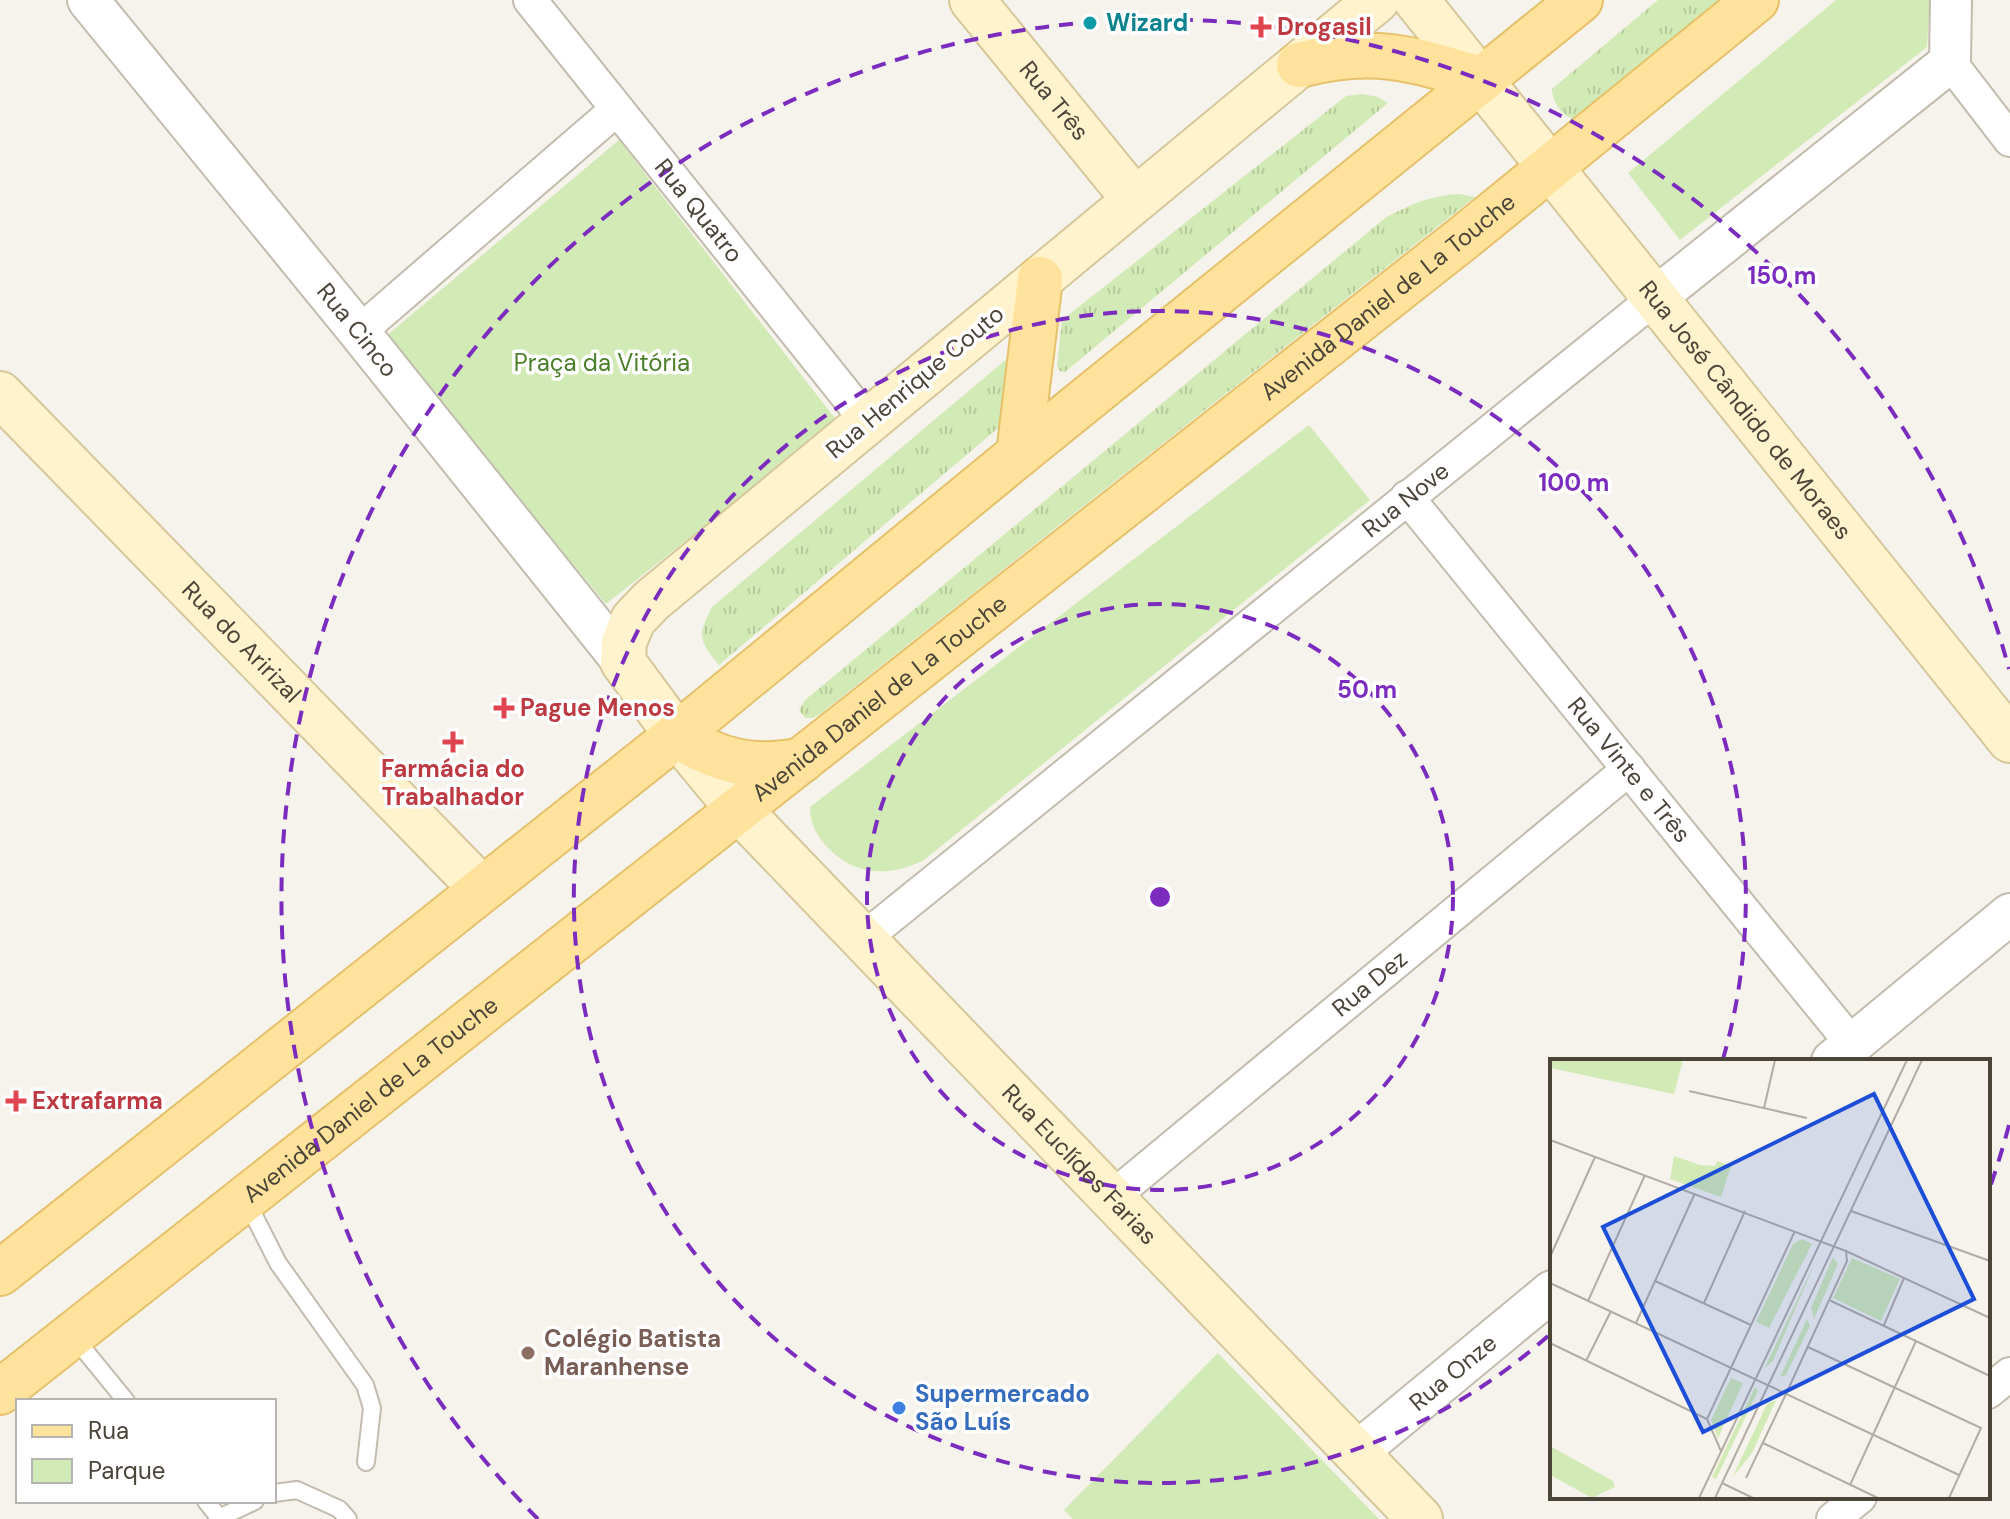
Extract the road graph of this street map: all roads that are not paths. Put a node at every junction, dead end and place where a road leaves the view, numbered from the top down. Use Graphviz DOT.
graph roads {
  1 [pos="88,0"];
  2 [pos="530,0"];
  3 [pos="972,0"];
  4 [pos="1377,0"];
  5 [pos="1416,0"];
  6 [pos="1580,0"];
  7 [pos="1756,0"];
  8 [pos="1951,0"];
  9 [pos="1950,62"];
  10 [pos="1299,65"];
  11 [pos="1480,79"];
  12 [pos="617,109"];
  13 [pos="2010,140"];
  14 [pos="1551,168"];
  15 [pos="1135,200"];
  16 [pos="1040,279"];
  17 [pos="1655,298"];
  18 [pos="359,332"];
  19 [pos="0,394"];
  20 [pos="867,421"];
  21 [pos="1019,454"];
  22 [pos="1407,497"];
  23 [pos="623,662"];
  24 [pos="677,735"];
  25 [pos="2010,740"];
  26 [pos="802,760"];
  27 [pos="1629,769"];
  28 [pos="739,810"];
  29 [pos="482,889"];
  30 [pos="2010,914"];
  31 [pos="863,939"];
  32 [pos="1842,1052"];
  33 [pos="1111,1198"];
  34 [pos="245,1199"];
  35 [pos="0,1273"];
  36 [pos="1550,1293"];
  37 [pos="72,1335"];
  38 [pos="2010,1374"];
  39 [pos="1990,1390"];
  40 [pos="0,1392"];
  41 [pos="124,1399"];
  42 [pos="1356,1453"];
  43 [pos="366,1462"];
  44 [pos="276,1493"];
  45 [pos="1858,1499"];
  46 [pos="251,1503"];
  47 [pos="219,1518"];
  48 [pos="348,1519"];
  49 [pos="1420,1519"];
  50 [pos="1833,1519"];
  1 -- 18 [label="street, Rua Cinco"];
  2 -- 12 [label="street, Rua Quatro"];
  3 -- 15 [label="main road, Rua Três"];
  4 -- 10 [label="main road, Rua Henrique Couto"];
  5 -- 11 [label="main road, Rua José Cândido de Moraes"];
  6 -- 11 [label="main road"];
  7 -- 14 [label="main road, Avenida Daniel de La Touche"];
  8 -- 9 [label="street"];
  9 -- 13 [label="street"];
  9 -- 17 [label="street, Rua Nove"];
  10 -- 11 [label="main road"];
  10 -- 15 [label="main road, Rua Henrique Couto"];
  11 -- 14 [label="main road, Rua José Cândido de Moraes"];
  11 -- 21 [label="main road"];
  12 -- 18 [label="street"];
  12 -- 20 [label="street, Rua Quatro"];
  14 -- 17 [label="main road, Rua José Cândido de Moraes"];
  14 -- 26 [label="main road, Avenida Daniel de La Touche"];
  15 -- 16 [label="main road, Rua Henrique Couto"];
  16 -- 20 [label="main road, Rua Henrique Couto"];
  16 -- 21 [label="main road"];
  17 -- 22 [label="street, Rua Nove"];
  17 -- 25 [label="main road, Rua José Cândido de Moraes"];
  18 -- 23 [label="street, Rua Cinco"];
  19 -- 29 [label="main road, Rua do Aririzal"];
  20 -- 23 [label="main road, Rua Henrique Couto"];
  21 -- 24 [label="main road"];
  22 -- 27 [label="street, Rua Vinte e Três"];
  22 -- 31 [label="street, Rua Nove"];
  23 -- 24 [label="main road"];
  24 -- 26 [label="main road"];
  24 -- 28 [label="main road"];
  24 -- 29 [label="main road"];
  26 -- 28 [label="main road, Avenida Daniel de La Touche"];
  27 -- 32 [label="street, Rua Vinte e Três"];
  27 -- 33 [label="street, Rua Dez"];
  28 -- 31 [label="main road, Rua Euclídes Farias"];
  28 -- 34 [label="main road, Avenida Daniel de La Touche"];
  29 -- 35 [label="main road"];
  30 -- 32 [label="street"];
  31 -- 33 [label="main road, Rua Euclídes Farias"];
  33 -- 42 [label="main road, Rua Euclídes Farias"];
  34 -- 37 [label="main road, Avenida Daniel de La Touche"];
  34 -- 43 [label="lane"];
  36 -- 42 [label="street, Rua Onze"];
  37 -- 40 [label="main road, Avenida Daniel de La Touche"];
  37 -- 41 [label="lane"];
  38 -- 39 [label="street"];
  42 -- 49 [label="main road, Rua Euclídes Farias"];
  44 -- 48 [label="lane"];
  45 -- 50 [label="street"];
  46 -- 47 [label="lane"];
}
